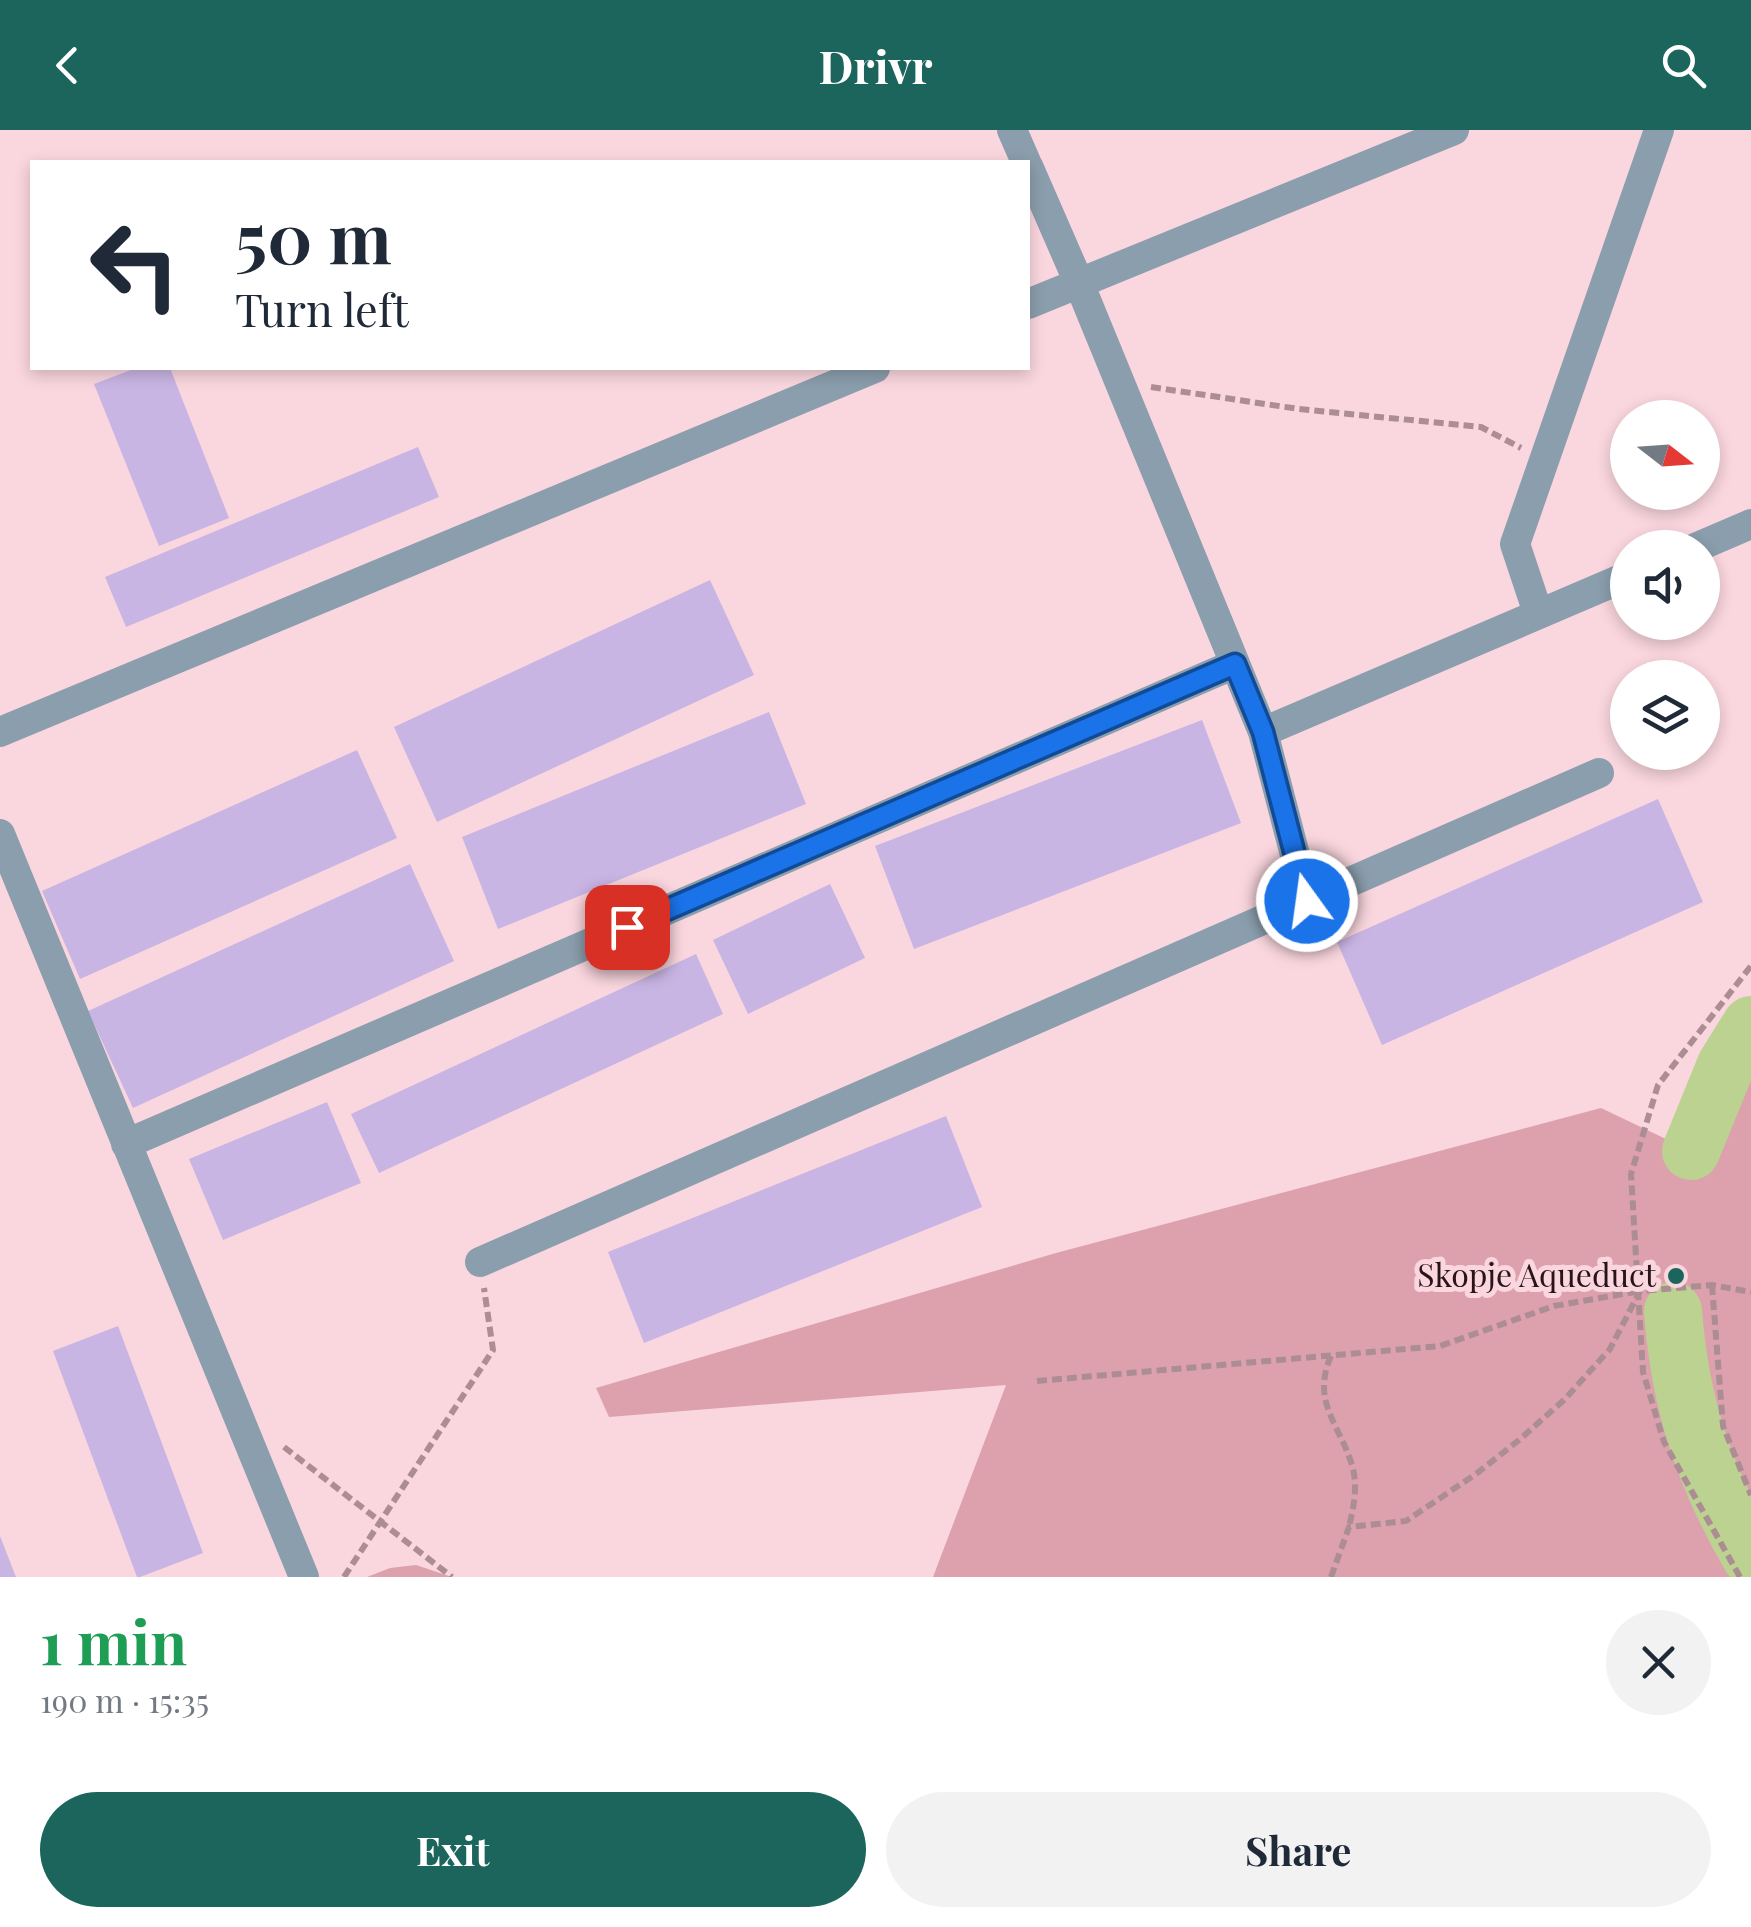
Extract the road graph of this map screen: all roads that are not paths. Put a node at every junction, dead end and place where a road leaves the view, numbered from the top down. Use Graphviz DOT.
graph roads {
  1 [pos="1012,130"];
  2 [pos="1454,130"];
  3 [pos="1659,130"];
  4 [pos="1025,160"];
  5 [pos="1030,171"];
  6 [pos="1079,282"];
  7 [pos="1030,303"];
  8 [pos="870,370"];
  9 [pos="1751,524"];
  10 [pos="1720,537"];
  11 [pos="1610,583"];
  12 [pos="1538,613"];
  13 [pos="1235,664"];
  14 [pos="0,732"];
  15 [pos="1263,732"];
  16 [pos="1599,773"];
  17 [pos="0,834"];
  18 [pos="1307,901"];
  19 [pos="126,1144"];
  20 [pos="480,1262"];
  21 [pos="304,1577"];
  1 -- 4 [label="street"];
  2 -- 6 [label="street"];
  3 -- 12 [label="street"];
  5 -- 6 [label="street"];
  6 -- 7 [label="street"];
  6 -- 13 [label="street"];
  8 -- 14 [label="street"];
  9 -- 10 [label="street"];
  11 -- 12 [label="street"];
  12 -- 15 [label="street"];
  13 -- 15 [label="street"];
  13 -- 19 [label="street"];
  15 -- 18 [label="street"];
  16 -- 18 [label="street"];
  17 -- 19 [label="street"];
  18 -- 20 [label="street"];
  19 -- 21 [label="street"];
}
